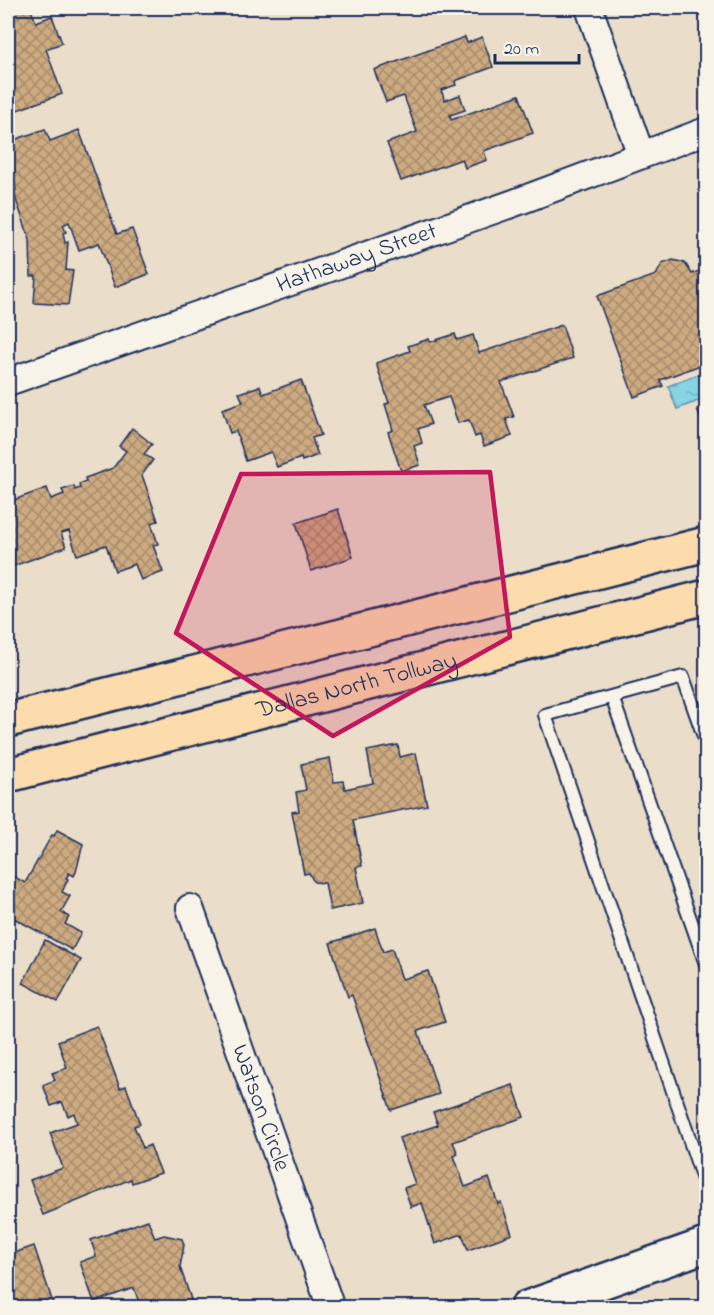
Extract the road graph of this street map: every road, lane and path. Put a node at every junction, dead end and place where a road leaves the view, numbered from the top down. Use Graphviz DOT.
graph roads {
  1 [pos="590,8"];
  2 [pos="706,131"];
  3 [pos="641,155"];
  4 [pos="8,382"];
  5 [pos="706,544"];
  6 [pos="706,597"];
  7 [pos="612,697"];
  8 [pos="8,720"];
  9 [pos="706,742"];
  10 [pos="8,775"];
  11 [pos="190,908"];
  12 [pos="706,964"];
  13 [pos="706,1184"];
  14 [pos="706,1245"];
  15 [pos="572,1300"];
  16 [pos="331,1308"];
  17 [pos="527,1308"];
  1 -- 3 [label="street"];
  2 -- 3 [label="street, Hathaway Street"];
  3 -- 4 [label="street, Hathaway Street"];
  5 -- 8 [label="highway"];
  6 -- 10 [label="highway, Dallas North Tollway"];
  7 -- 9 [label="lane"];
  7 -- 12 [label="lane"];
  7 -- 13 [label="lane"];
  11 -- 16 [label="street, Watson Circle"];
  14 -- 15 [label="street"];
  15 -- 17 [label="street"];
}
